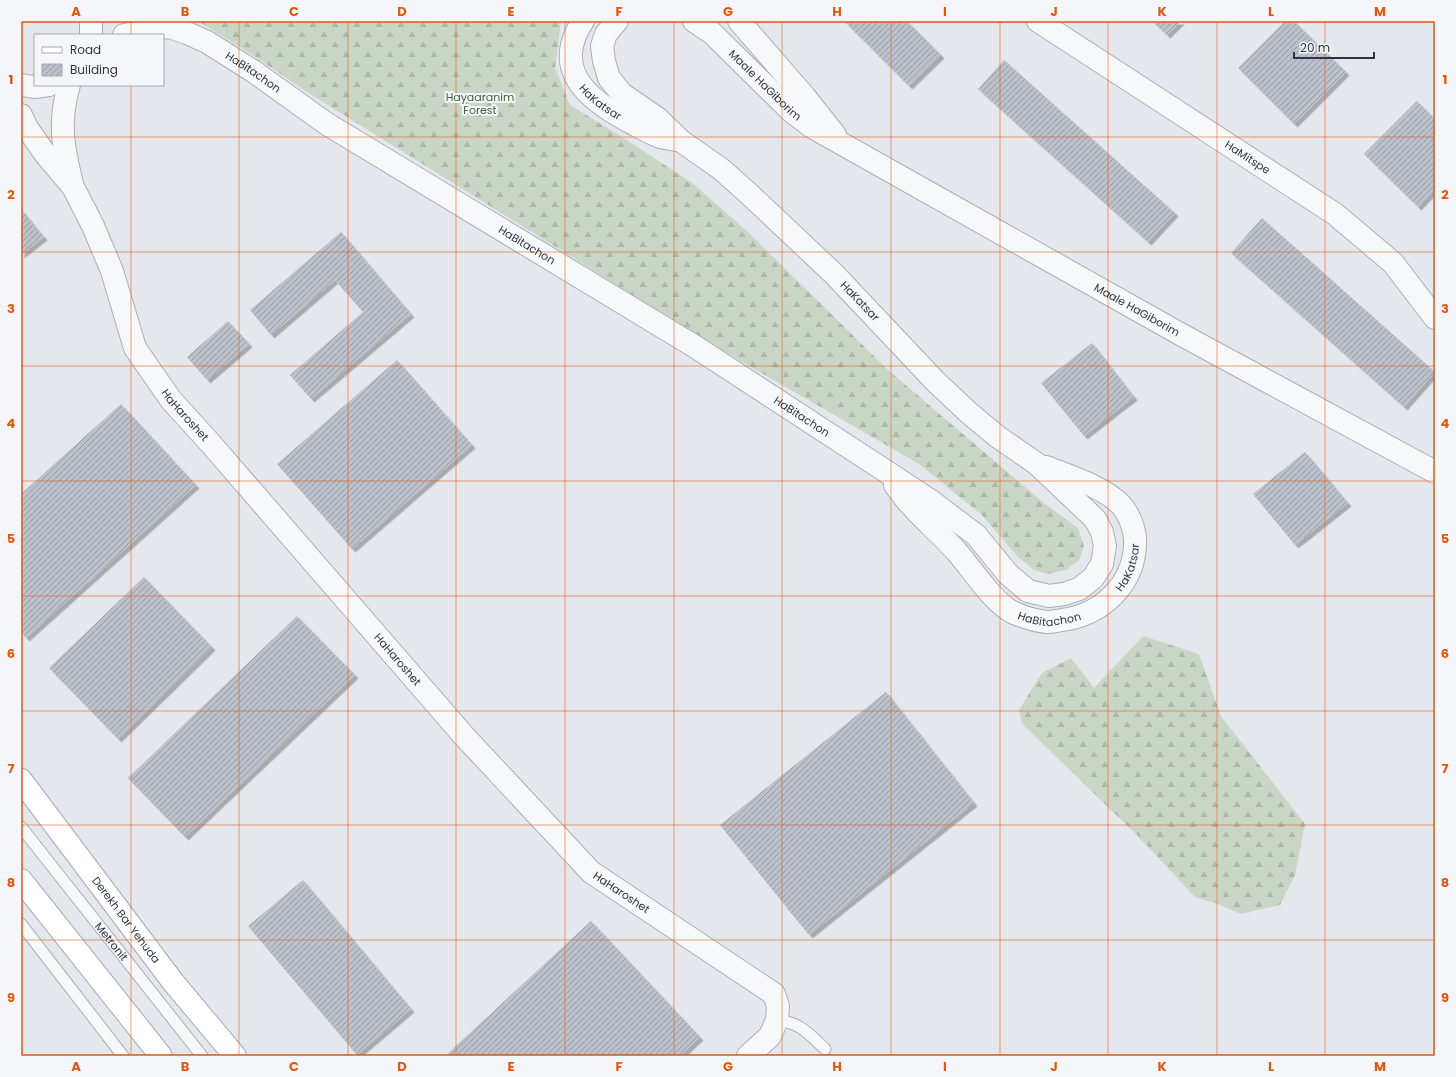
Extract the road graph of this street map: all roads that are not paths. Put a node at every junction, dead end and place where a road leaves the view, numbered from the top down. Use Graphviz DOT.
graph roads {
  1 [pos="91,21"];
  2 [pos="694,21"];
  3 [pos="739,21"];
  4 [pos="1038,21"];
  5 [pos="582,23"];
  6 [pos="160,24"];
  7 [pos="612,27"];
  8 [pos="91,34"];
  9 [pos="127,34"];
  10 [pos="21,86"];
  11 [pos="42,86"];
  12 [pos="69,86"];
  13 [pos="21,115"];
  14 [pos="681,141"];
  15 [pos="841,143"];
  16 [pos="73,187"];
  17 [pos="1435,318"];
  18 [pos="1037,464"];
  19 [pos="884,470"];
  20 [pos="1435,472"];
  21 [pos="1093,578"];
  22 [pos="1107,602"];
  23 [pos="21,780"];
  24 [pos="21,827"];
  25 [pos="21,880"];
  26 [pos="21,924"];
  27 [pos="173,982"];
  28 [pos="777,1020"];
  29 [pos="825,1048"];
  30 [pos="123,1056"];
  31 [pos="161,1056"];
  32 [pos="202,1056"];
  33 [pos="220,1056"];
  34 [pos="235,1056"];
  35 [pos="748,1056"];
  1 -- 8 [label="street"];
  2 -- 15 [label="street, Maale HaGiborim"];
  3 -- 15 [label="street, Maale HaGiborim"];
  4 -- 17 [label="street, HaMitspe"];
  5 -- 14 [label="street, HaKatsar"];
  6 -- 9 [label="street, HaBitachon"];
  6 -- 19 [label="street, HaBitachon"];
  7 -- 14 [label="street, HaKatsar"];
  10 -- 11 [label="street"];
  12 -- 16 [label="street, HaHaroshet"];
  13 -- 16 [label="street, HaHaroshet"];
  14 -- 18 [label="street, HaKatsar"];
  15 -- 20 [label="street, Maale HaGiborim"];
  16 -- 28 [label="street, HaHaroshet"];
  18 -- 21 [label="street, HaKatsar"];
  18 -- 22 [label="street, HaKatsar"];
  19 -- 21 [label="street, HaBitachon"];
  19 -- 22 [label="street, HaBitachon"];
  23 -- 27 [label="main road, Derekh Bar Yehuda"];
  24 -- 32 [label="lane, Metronit"];
  25 -- 31 [label="main road"];
  26 -- 30 [label="lane"];
  27 -- 33 [label="lane"];
  27 -- 34 [label="main road, Derekh Bar Yehuda"];
  28 -- 29 [label="lane"];
  28 -- 35 [label="street, HaHaroshet"];
}
